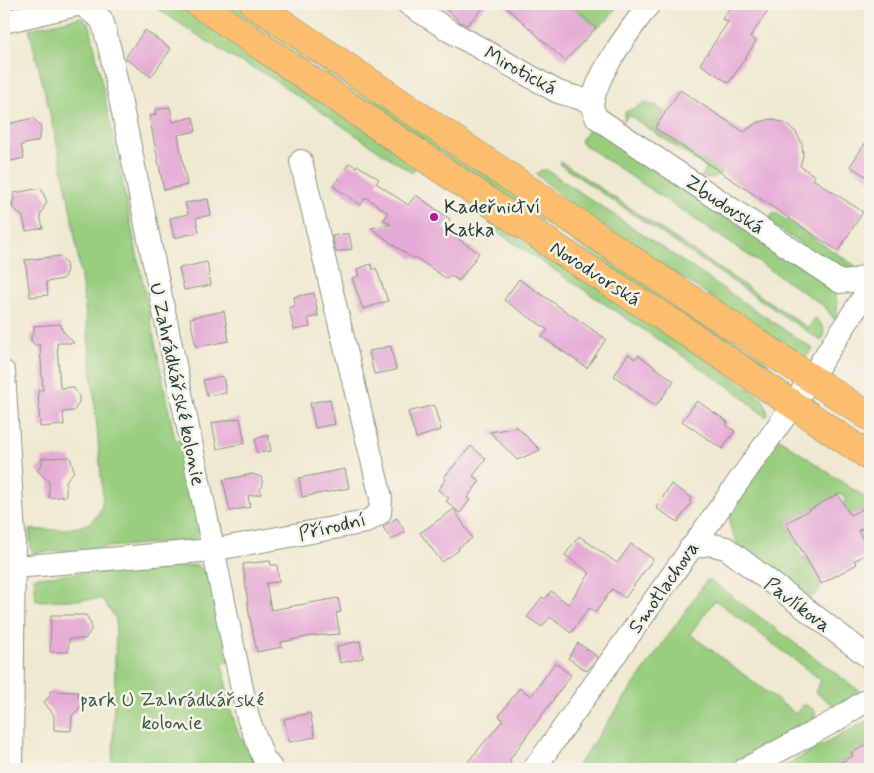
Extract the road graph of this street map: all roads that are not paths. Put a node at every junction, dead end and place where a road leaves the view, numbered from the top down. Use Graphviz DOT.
graph roads {
  1 [pos="80,4"];
  2 [pos="254,4"];
  3 [pos="408,4"];
  4 [pos="649,4"];
  5 [pos="208,6"];
  6 [pos="4,22"];
  7 [pos="592,102"];
  8 [pos="301,161"];
  9 [pos="870,273"];
  10 [pos="870,287"];
  11 [pos="4,372"];
  12 [pos="810,377"];
  13 [pos="792,405"];
  14 [pos="870,417"];
  15 [pos="870,457"];
  16 [pos="726,498"];
  17 [pos="690,548"];
  18 [pos="726,548"];
  19 [pos="212,550"];
  20 [pos="8,568"];
  21 [pos="870,658"];
  22 [pos="870,698"];
  23 [pos="539,766"];
  24 [pos="12,769"];
  25 [pos="272,769"];
  26 [pos="745,769"];
  1 -- 6 [label="street"];
  1 -- 19 [label="street, U Zahrádkářské kolonie"];
  2 -- 12 [label="main road, Novodvorská"];
  3 -- 7 [label="street, Mirotická"];
  4 -- 7 [label="street"];
  5 -- 13 [label="main road, Novodvorská"];
  7 -- 9 [label="street, Zbudovská"];
  8 -- 19 [label="street, Přírodní"];
  10 -- 12 [label="street"];
  11 -- 20 [label="street"];
  12 -- 13 [label="street"];
  12 -- 14 [label="main road, Novodvorská"];
  13 -- 15 [label="main road, Novodvorská"];
  13 -- 16 [label="street, Smotlachova"];
  16 -- 17 [label="street, Smotlachova"];
  16 -- 18 [label="street"];
  17 -- 18 [label="street"];
  17 -- 23 [label="street, Smotlachova"];
  18 -- 21 [label="street, Pavlíkova"];
  19 -- 20 [label="street, Přírodní"];
  19 -- 25 [label="street, U Zahrádkářské kolonie"];
  20 -- 24 [label="street"];
  22 -- 26 [label="street"];
}
